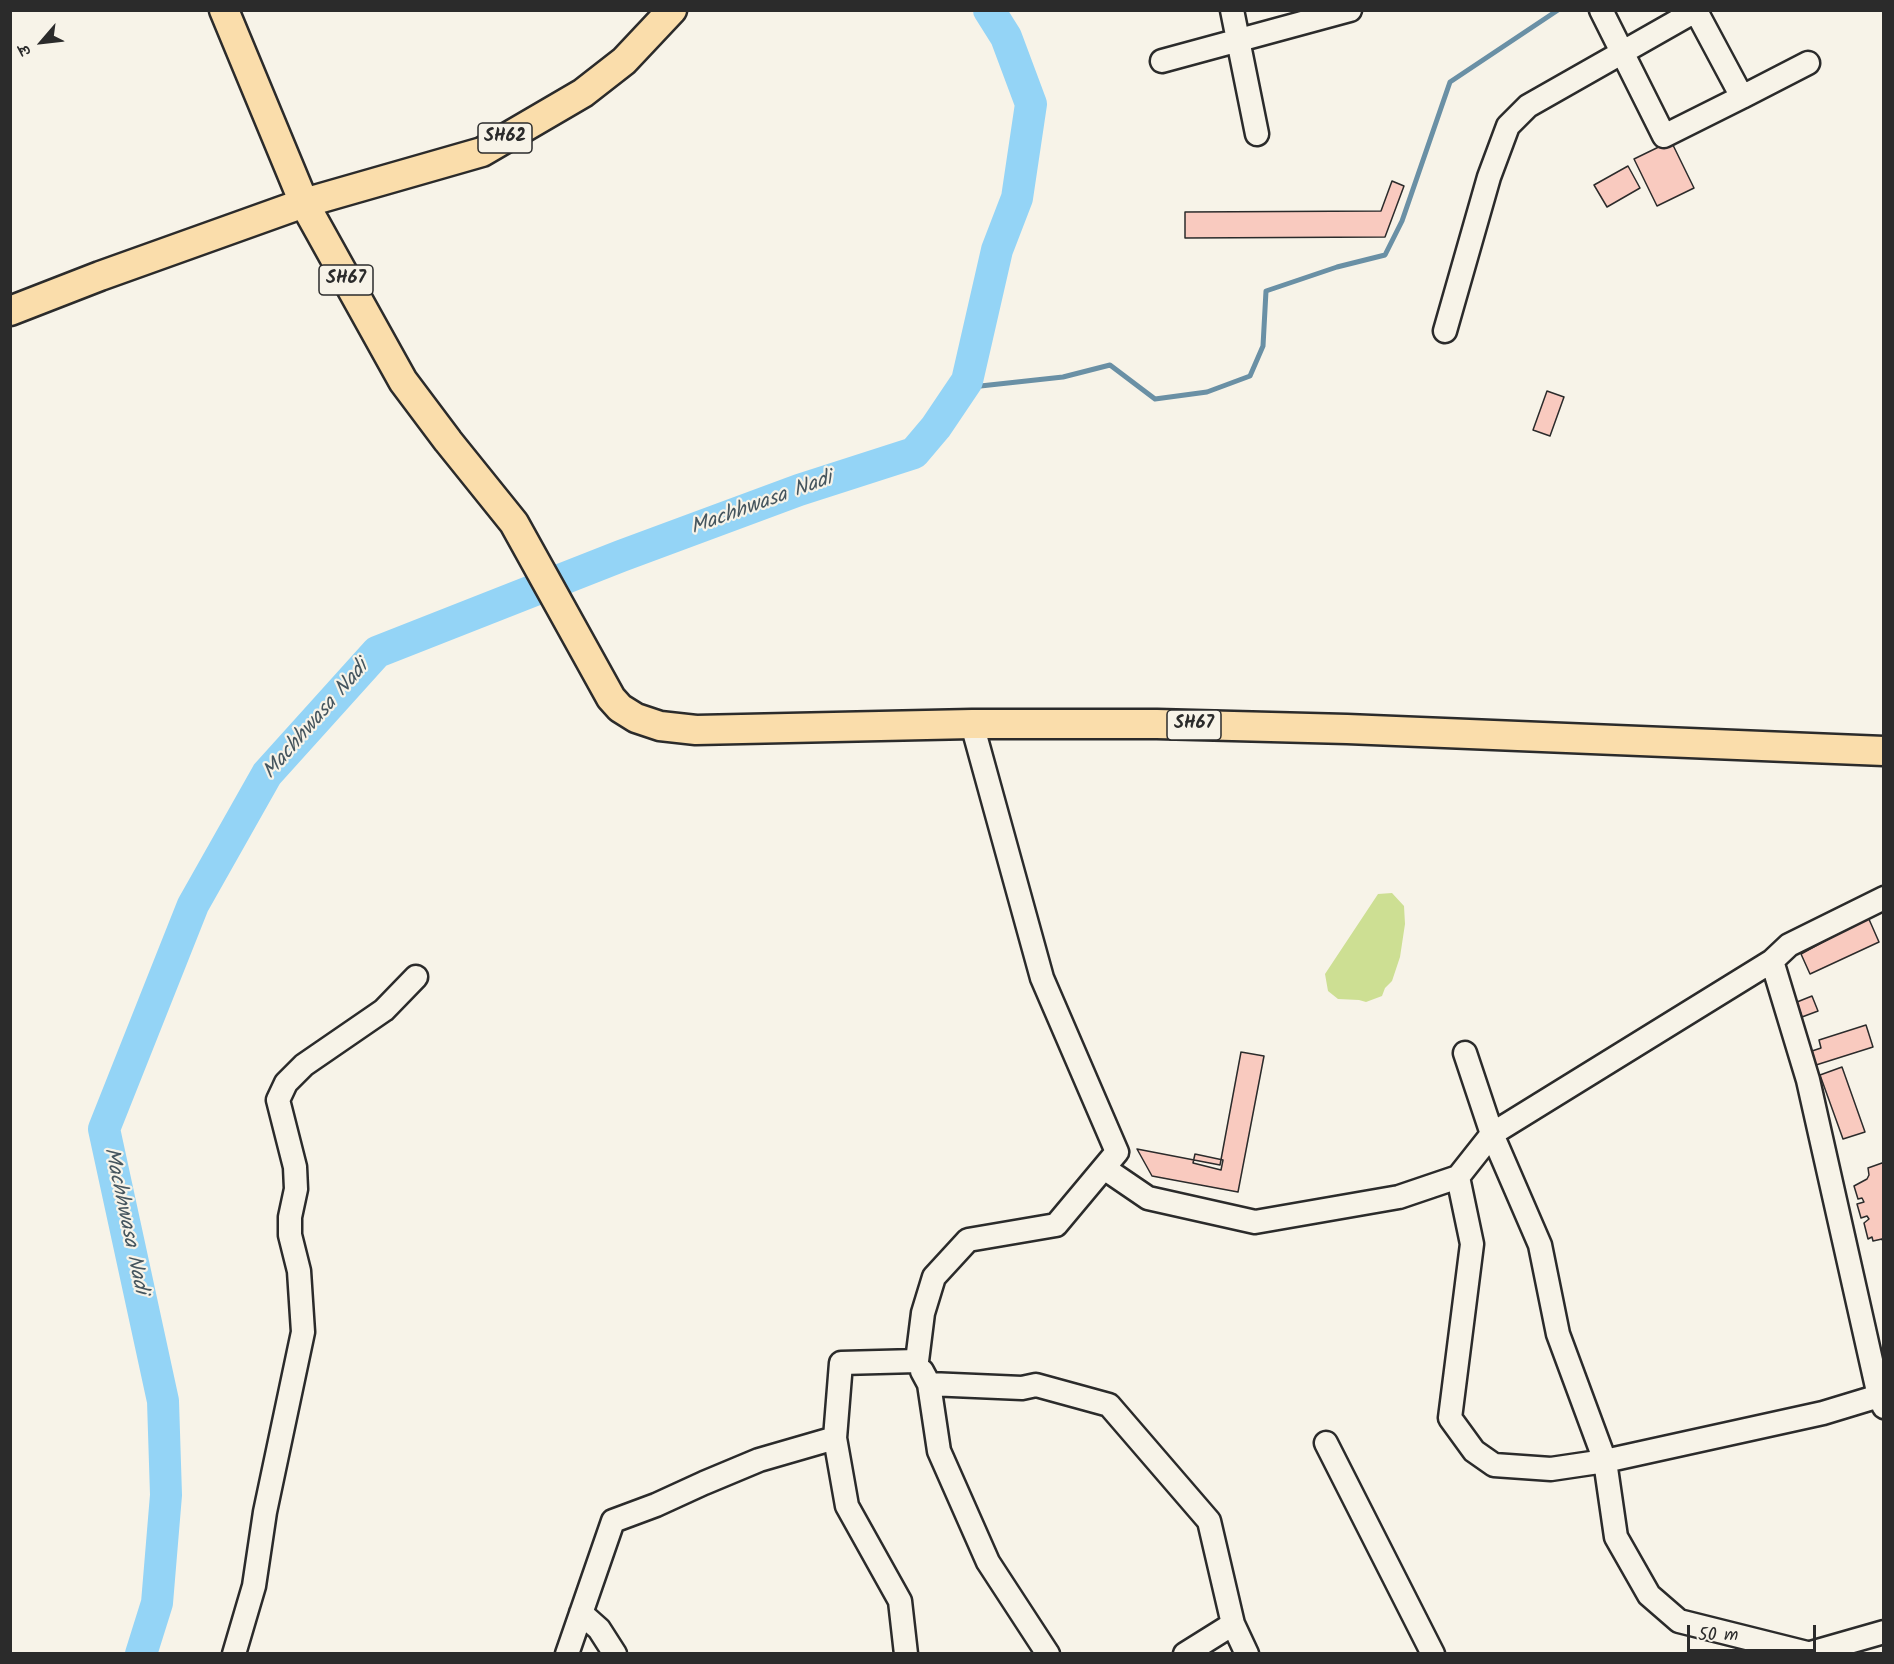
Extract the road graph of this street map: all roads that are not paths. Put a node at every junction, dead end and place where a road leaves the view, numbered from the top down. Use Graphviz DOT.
graph roads {
  1 [pos="224,10"];
  2 [pos="672,10"];
  3 [pos="1232,10"];
  4 [pos="1350,10"];
  5 [pos="1601,10"];
  6 [pos="1696,11"];
  7 [pos="1237,42"];
  8 [pos="1621,52"];
  9 [pos="1162,61"];
  10 [pos="1808,63"];
  11 [pos="1742,97"];
  12 [pos="1257,134"];
  13 [pos="304,203"];
  14 [pos="10,311"];
  15 [pos="1445,331"];
  16 [pos="972,724"];
  17 [pos="1884,751"];
  18 [pos="1884,898"];
  19 [pos="1772,961"];
  20 [pos="416,978"];
  21 [pos="1465,1053"];
  22 [pos="1492,1134"];
  23 [pos="1104,1168"];
  24 [pos="1458,1177"];
  25 [pos="917,1362"];
  26 [pos="928,1384"];
  27 [pos="1881,1402"];
  28 [pos="835,1438"];
  29 [pos="1326,1443"];
  30 [pos="1605,1461"];
  31 [pos="581,1613"];
  32 [pos="1233,1623"];
  33 [pos="1884,1632"];
  34 [pos="234,1653"];
  35 [pos="567,1653"];
  36 [pos="615,1653"];
  37 [pos="906,1653"];
  38 [pos="1048,1653"];
  39 [pos="1185,1653"];
  40 [pos="1247,1653"];
  41 [pos="1433,1653"];
  42 [pos="1807,1653"];
  1 -- 13 [label="main road, SH67"];
  2 -- 13 [label="main road, SH62"];
  3 -- 7 [label="street"];
  4 -- 7 [label="street"];
  5 -- 8 [label="street"];
  6 -- 8 [label="street"];
  6 -- 11 [label="street"];
  7 -- 9 [label="street"];
  7 -- 12 [label="street"];
  8 -- 11 [label="street"];
  8 -- 15 [label="street"];
  10 -- 11 [label="street"];
  13 -- 14 [label="main road, SH62"];
  13 -- 16 [label="main road, SH67"];
  16 -- 17 [label="main road, SH67"];
  16 -- 23 [label="street"];
  18 -- 19 [label="street"];
  19 -- 22 [label="street"];
  19 -- 27 [label="street"];
  20 -- 34 [label="street"];
  21 -- 22 [label="street"];
  22 -- 24 [label="street"];
  22 -- 30 [label="street"];
  23 -- 24 [label="street"];
  23 -- 25 [label="street"];
  24 -- 30 [label="street"];
  25 -- 26 [label="street"];
  25 -- 28 [label="street"];
  26 -- 32 [label="street"];
  26 -- 38 [label="street"];
  27 -- 30 [label="street"];
  28 -- 31 [label="street"];
  28 -- 37 [label="street"];
  29 -- 41 [label="street"];
  30 -- 42 [label="street"];
  31 -- 35 [label="street"];
  31 -- 36 [label="street"];
  32 -- 39 [label="street"];
  32 -- 40 [label="street"];
  33 -- 42 [label="street"];
}
